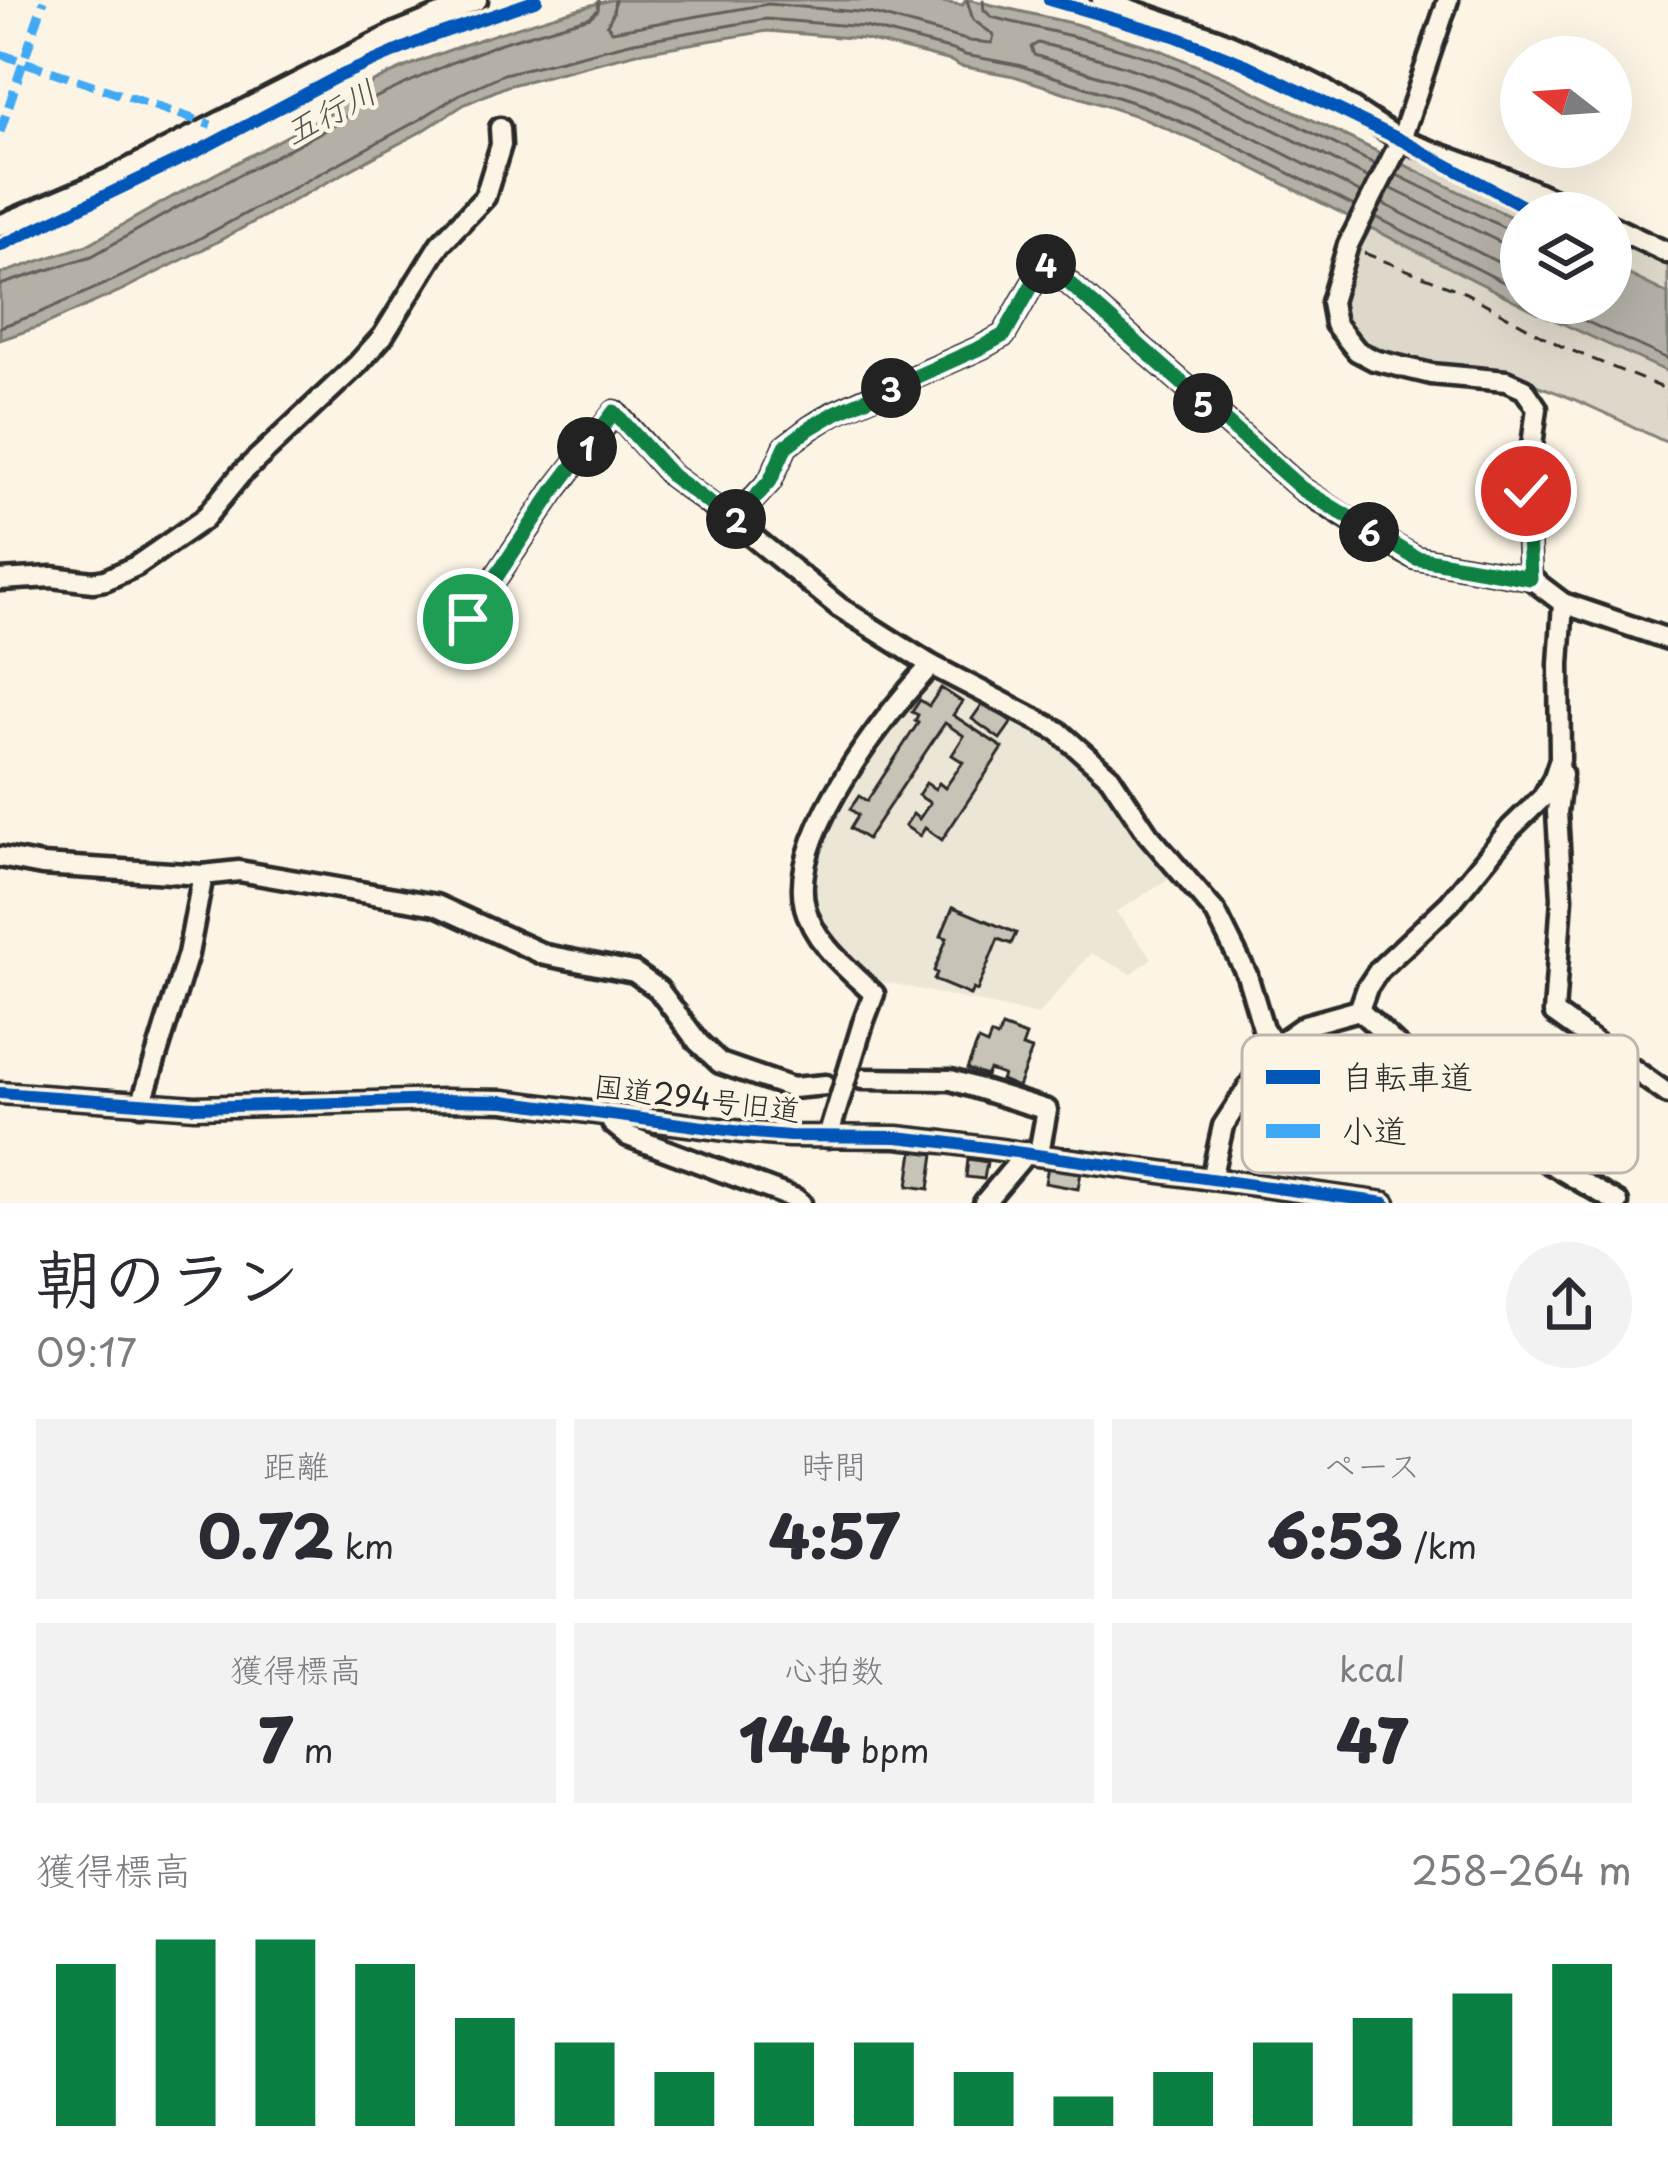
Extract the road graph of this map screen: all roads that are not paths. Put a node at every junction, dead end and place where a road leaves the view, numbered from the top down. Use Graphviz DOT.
graph roads {
  1 [pos="478,0"];
  2 [pos="1102,0"];
  3 [pos="1448,0"];
  4 [pos="500,128"];
  5 [pos="1400,143"];
  6 [pos="1536,192"];
  7 [pos="0,226"];
  8 [pos="1632,236"];
  9 [pos="1668,253"];
  10 [pos="734,521"];
  11 [pos="1530,578"];
  12 [pos="0,580"];
  13 [pos="1562,603"];
  14 [pos="468,619"];
  15 [pos="1668,639"];
  16 [pos="932,665"];
  17 [pos="1560,759"];
  18 [pos="0,857"];
  19 [pos="203,875"];
  20 [pos="1359,1010"];
  21 [pos="1268,1035"];
  22 [pos="1290,1035"];
  23 [pos="1386,1035"];
  24 [pos="1585,1035"];
  25 [pos="1638,1073"];
  26 [pos="862,1079"];
  27 [pos="833,1091"];
  28 [pos="0,1093"];
  29 [pos="1668,1094"];
  30 [pos="1242,1097"];
  31 [pos="141,1105"];
  32 [pos="609,1114"];
  33 [pos="828,1137"];
  34 [pos="1033,1153"];
  35 [pos="1566,1173"];
  36 [pos="1211,1179"];
  37 [pos="801,1203"];
  38 [pos="984,1203"];
  39 [pos="1385,1203"];
  40 [pos="1618,1203"];
  1 -- 7 [label="street"];
  2 -- 5 [label="street"];
  3 -- 5 [label="street"];
  4 -- 12 [label="street"];
  5 -- 6 [label="street"];
  5 -- 11 [label="street"];
  8 -- 9 [label="street"];
  10 -- 11 [label="street"];
  10 -- 14 [label="street"];
  10 -- 16 [label="street"];
  11 -- 13 [label="street"];
  13 -- 15 [label="street"];
  13 -- 17 [label="street"];
  16 -- 21 [label="street"];
  16 -- 27 [label="street, bridge"];
  17 -- 20 [label="street"];
  17 -- 24 [label="street"];
  18 -- 19 [label="street"];
  19 -- 27 [label="street"];
  19 -- 31 [label="street"];
  20 -- 22 [label="street"];
  20 -- 23 [label="street"];
  25 -- 29 [label="street"];
  26 -- 34 [label="street"];
  27 -- 33 [label="street"];
  28 -- 31 [label="street, 国道294号旧道"];
  30 -- 36 [label="street"];
  31 -- 32 [label="street, 国道294号旧道"];
  32 -- 33 [label="street, 国道294号旧道"];
  32 -- 37 [label="street"];
  33 -- 34 [label="street, 国道294号旧道"];
  34 -- 36 [label="street, 国道294号旧道"];
  34 -- 38 [label="street"];
  35 -- 40 [label="street"];
  36 -- 39 [label="street, 国道294号旧道"];
}
